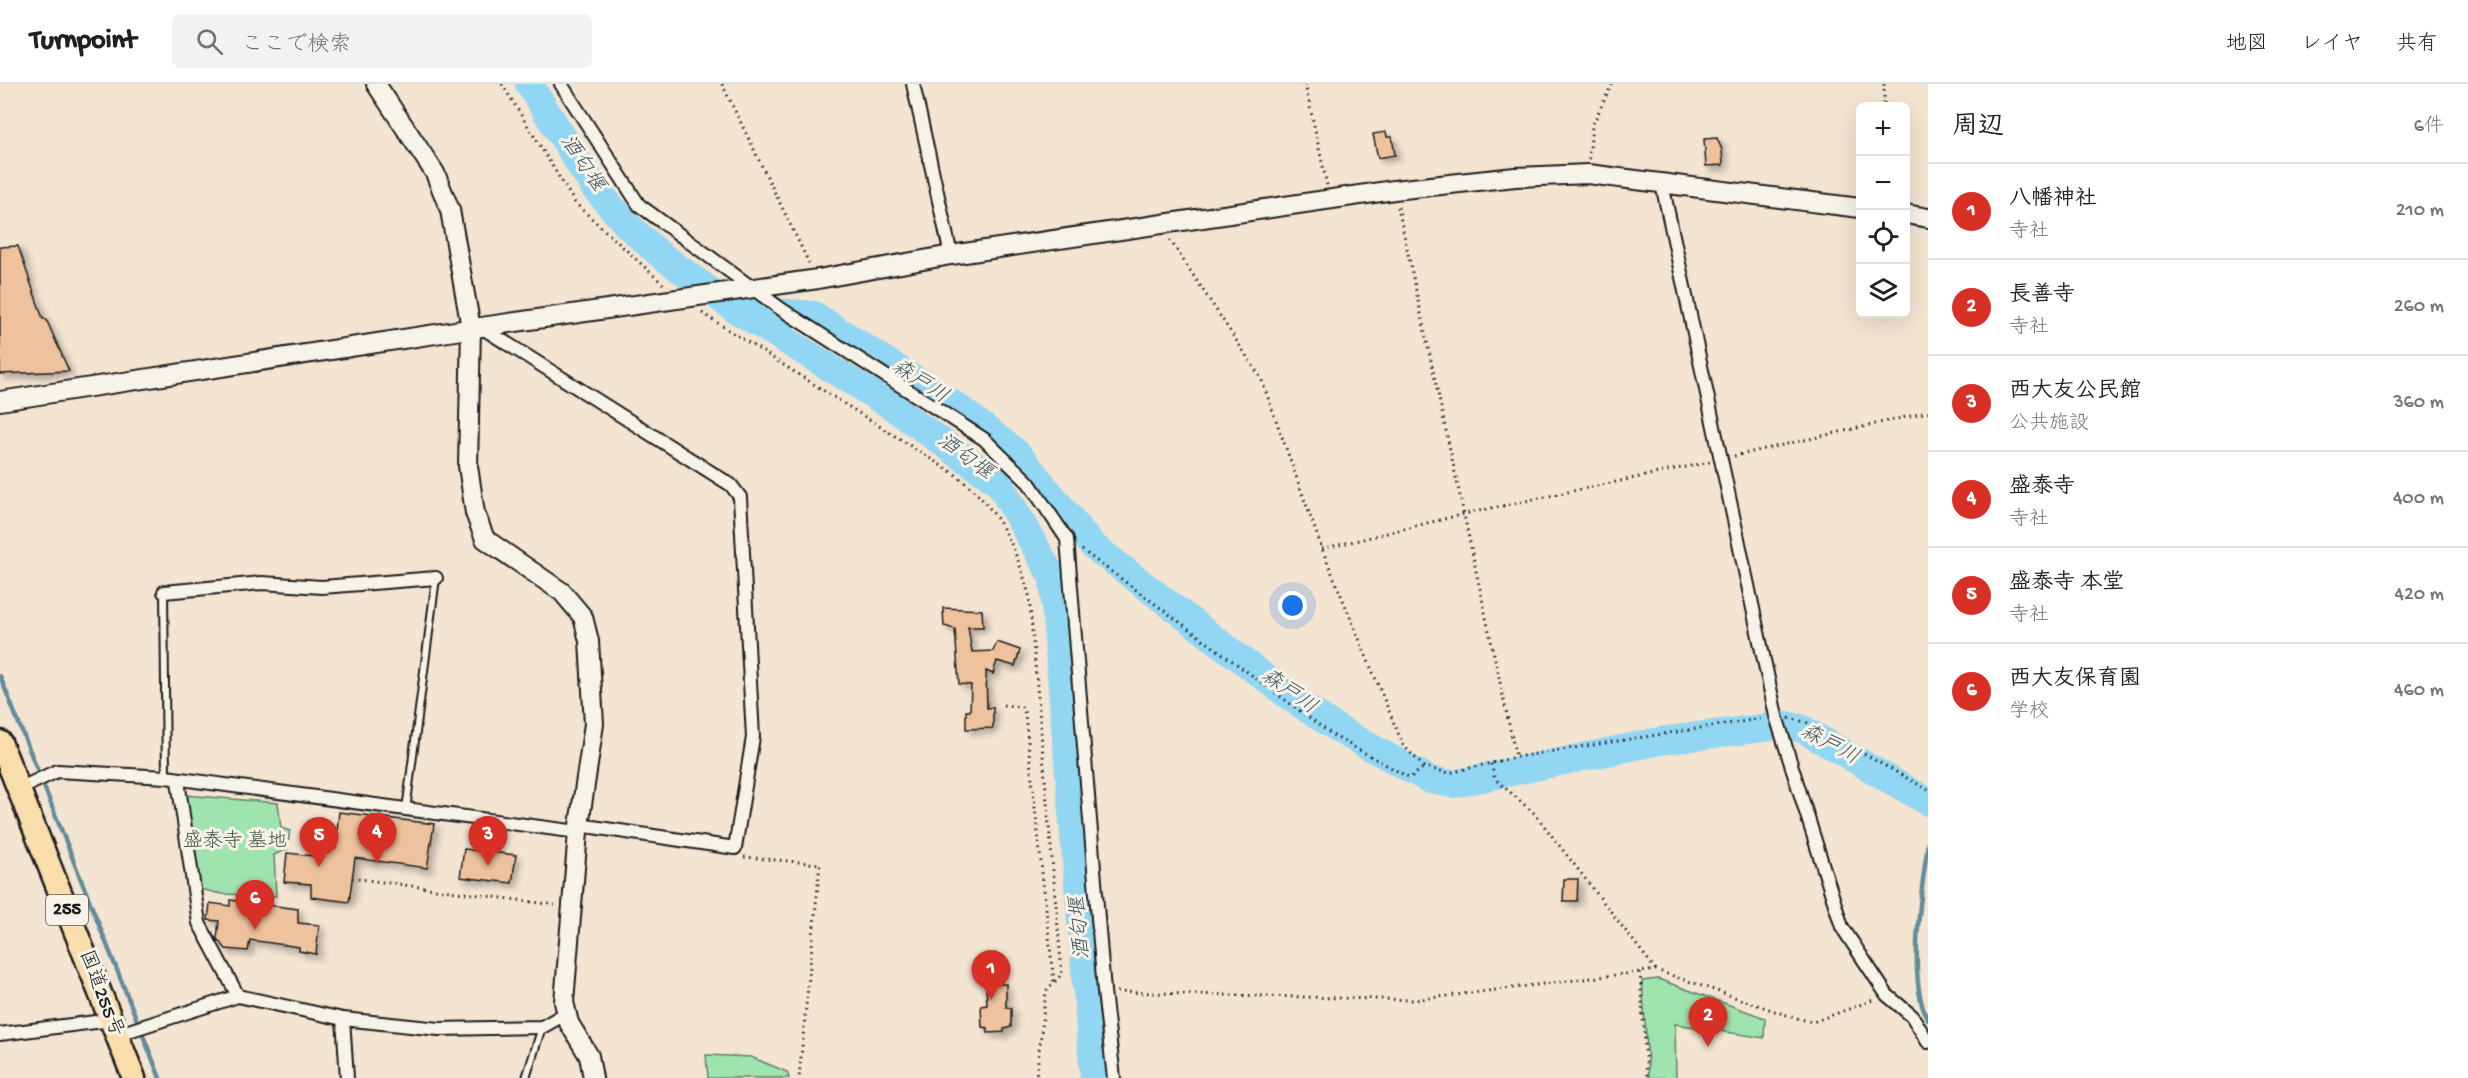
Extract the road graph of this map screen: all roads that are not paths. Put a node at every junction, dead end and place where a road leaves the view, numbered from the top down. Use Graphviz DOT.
graph roads {
  1 [pos="376,84"];
  2 [pos="561,84"];
  3 [pos="913,84"];
  4 [pos="1662,183"];
  5 [pos="1856,207"];
  6 [pos="1910,215"];
  7 [pos="1928,218"];
  8 [pos="951,255"];
  9 [pos="754,288"];
  10 [pos="476,327"];
  11 [pos="0,400"];
  12 [pos="436,578"];
  13 [pos="164,592"];
  14 [pos="0,742"];
  15 [pos="172,779"];
  16 [pos="19,789"];
  17 [pos="406,810"];
  18 [pos="578,829"];
  19 [pos="238,996"];
  20 [pos="566,1014"];
  21 [pos="343,1019"];
  22 [pos="542,1027"];
  23 [pos="113,1028"];
  24 [pos="0,1034"];
  25 [pos="1928,1042"];
  26 [pos="134,1078"];
  27 [pos="347,1078"];
  28 [pos="526,1078"];
  29 [pos="593,1078"];
  30 [pos="1114,1078"];
  1 -- 10 [label="street"];
  2 -- 9 [label="street"];
  3 -- 8 [label="street"];
  4 -- 5 [label="street"];
  4 -- 8 [label="street"];
  4 -- 25 [label="street"];
  6 -- 7 [label="street"];
  8 -- 9 [label="street"];
  9 -- 10 [label="street"];
  9 -- 30 [label="street"];
  10 -- 11 [label="street"];
  10 -- 18 [label="street"];
  10 -- 18 [label="street"];
  12 -- 13 [label="street"];
  12 -- 17 [label="lane"];
  13 -- 15 [label="lane"];
  14 -- 16 [label="highway, 国道255号 / 255"];
  15 -- 16 [label="street"];
  15 -- 17 [label="street"];
  15 -- 19 [label="street"];
  16 -- 23 [label="highway, 国道255号 / 255"];
  17 -- 18 [label="street"];
  18 -- 20 [label="street"];
  19 -- 21 [label="street"];
  19 -- 23 [label="street"];
  20 -- 22 [label="street"];
  20 -- 29 [label="street"];
  21 -- 22 [label="street"];
  21 -- 27 [label="street"];
  22 -- 28 [label="lane"];
  23 -- 24 [label="street"];
  23 -- 26 [label="highway, 国道255号 / 255"];
}
